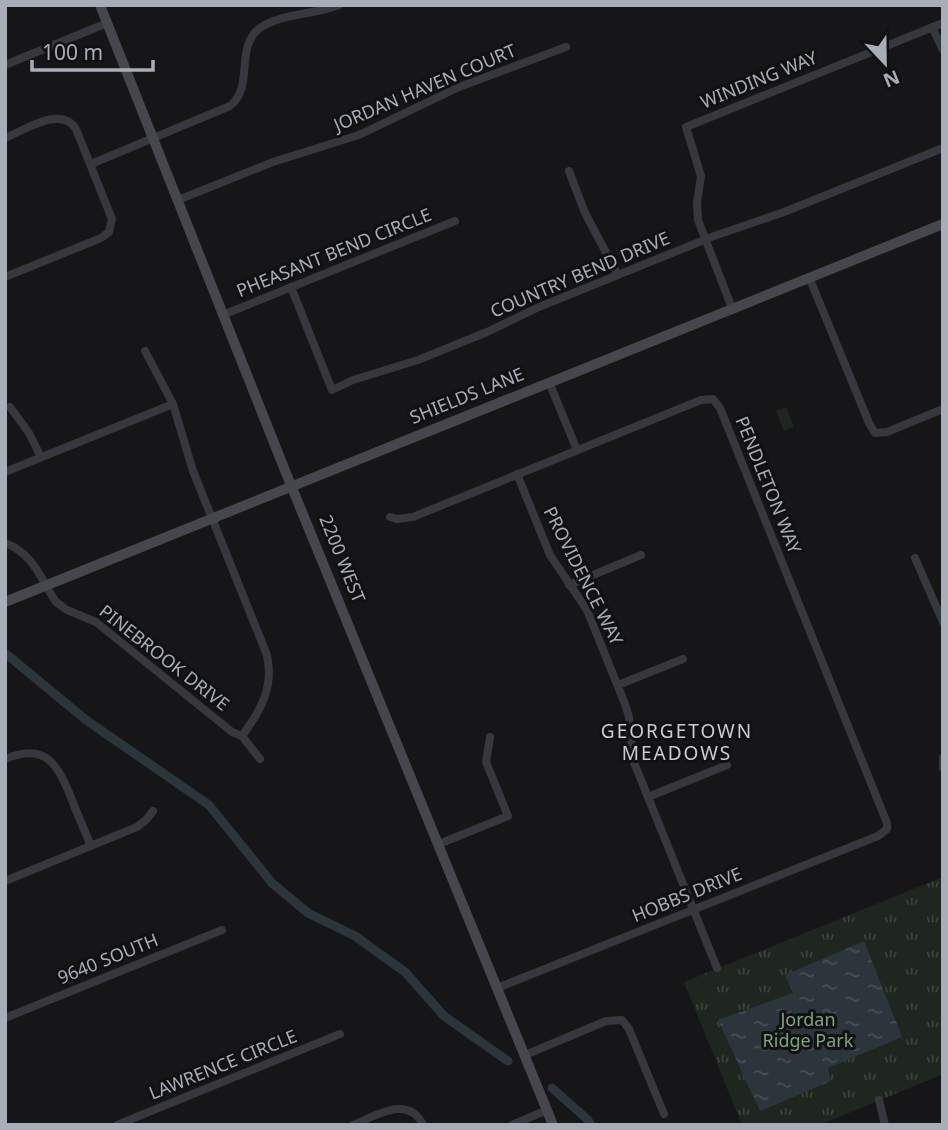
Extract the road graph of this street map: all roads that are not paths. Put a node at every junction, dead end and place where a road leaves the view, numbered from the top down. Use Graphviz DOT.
graph roads {
  1 [pos="100,5"];
  2 [pos="338,5"];
  3 [pos="107,23"];
  4 [pos="943,23"];
  5 [pos="932,27"];
  6 [pos="566,47"];
  7 [pos="943,50"];
  8 [pos="5,65"];
  9 [pos="5,138"];
  10 [pos="153,138"];
  11 [pos="943,148"];
  12 [pos="91,164"];
  13 [pos="569,171"];
  14 [pos="178,200"];
  15 [pos="455,221"];
  16 [pos="943,224"];
  17 [pos="705,240"];
  18 [pos="618,275"];
  19 [pos="5,277"];
  20 [pos="809,277"];
  21 [pos="291,288"];
  22 [pos="732,308"];
  23 [pos="225,314"];
  24 [pos="145,351"];
  25 [pos="550,382"];
  26 [pos="173,404"];
  27 [pos="10,407"];
  28 [pos="943,409"];
  29 [pos="577,450"];
  30 [pos="41,457"];
  31 [pos="5,472"];
  32 [pos="517,474"];
  33 [pos="292,485"];
  34 [pos="390,517"];
  35 [pos="212,519"];
  36 [pos="5,543"];
  37 [pos="641,555"];
  38 [pos="915,558"];
  39 [pos="47,585"];
  40 [pos="569,585"];
  41 [pos="5,602"];
  42 [pos="943,622"];
  43 [pos="683,659"];
  44 [pos="618,685"];
  45 [pos="242,736"];
  46 [pos="490,737"];
  47 [pos="5,758"];
  48 [pos="943,758"];
  49 [pos="260,759"];
  50 [pos="726,765"];
  51 [pos="943,768"];
  52 [pos="648,797"];
  53 [pos="153,811"];
  54 [pos="887,829"];
  55 [pos="439,844"];
  56 [pos="91,846"];
  57 [pos="5,881"];
  58 [pos="694,910"];
  59 [pos="222,930"];
  60 [pos="718,968"];
  61 [pos="498,988"];
  62 [pos="5,1018"];
  63 [pos="340,1034"];
  64 [pos="525,1055"];
  65 [pos="879,1100"];
  66 [pos="547,1110"];
  67 [pos="664,1114"];
  68 [pos="117,1125"];
  69 [pos="353,1125"];
  70 [pos="423,1125"];
  71 [pos="512,1125"];
  72 [pos="553,1125"];
  73 [pos="885,1125"];
  1 -- 3 [label="street, 2200 WEST"];
  2 -- 10 [label="street"];
  3 -- 8 [label="street"];
  3 -- 10 [label="street, 2200 WEST"];
  4 -- 5 [label="street, WINDING WAY"];
  5 -- 7 [label="street"];
  5 -- 17 [label="street, WINDING WAY"];
  6 -- 14 [label="street, JORDAN HAVEN COURT"];
  9 -- 12 [label="street"];
  10 -- 12 [label="street"];
  10 -- 14 [label="street, 2200 WEST"];
  11 -- 17 [label="street, COUNTRY BEND DRIVE"];
  12 -- 19 [label="street"];
  13 -- 18 [label="street"];
  14 -- 23 [label="street, 2200 WEST"];
  15 -- 21 [label="street, PHEASANT BEND CIRCLE"];
  16 -- 20 [label="street, SHIELDS LANE"];
  17 -- 18 [label="street, COUNTRY BEND DRIVE"];
  17 -- 22 [label="street, WINDING WAY"];
  18 -- 21 [label="street, COUNTRY BEND DRIVE"];
  20 -- 22 [label="street, SHIELDS LANE"];
  20 -- 28 [label="street"];
  21 -- 23 [label="street, PHEASANT BEND CIRCLE"];
  22 -- 25 [label="street, SHIELDS LANE"];
  23 -- 33 [label="street, 2200 WEST"];
  24 -- 26 [label="street"];
  25 -- 29 [label="street"];
  25 -- 33 [label="street, SHIELDS LANE"];
  26 -- 30 [label="street"];
  26 -- 35 [label="street"];
  27 -- 30 [label="street"];
  29 -- 32 [label="street, PENDLETON WAY"];
  29 -- 54 [label="street, PENDLETON WAY"];
  30 -- 31 [label="street"];
  32 -- 34 [label="street, PENDLETON WAY"];
  32 -- 40 [label="street, PROVIDENCE WAY"];
  33 -- 35 [label="street, SHIELDS LANE"];
  33 -- 55 [label="street, 2200 WEST"];
  35 -- 39 [label="street, SHIELDS LANE"];
  35 -- 45 [label="street"];
  36 -- 39 [label="street, PINEBROOK DRIVE"];
  37 -- 40 [label="street"];
  38 -- 42 [label="street"];
  39 -- 41 [label="street, SHIELDS LANE"];
  39 -- 45 [label="street, PINEBROOK DRIVE"];
  40 -- 44 [label="street, PROVIDENCE WAY"];
  43 -- 44 [label="street"];
  44 -- 52 [label="street, PROVIDENCE WAY"];
  45 -- 49 [label="street, PINEBROOK DRIVE"];
  46 -- 55 [label="street"];
  47 -- 56 [label="street"];
  48 -- 51 [label="street"];
  50 -- 52 [label="street"];
  52 -- 58 [label="street, PROVIDENCE WAY"];
  53 -- 56 [label="street"];
  54 -- 58 [label="street, HOBBS DRIVE"];
  55 -- 61 [label="street, 2200 WEST"];
  56 -- 57 [label="street"];
  58 -- 60 [label="street, PROVIDENCE WAY"];
  58 -- 61 [label="street, HOBBS DRIVE"];
  59 -- 62 [label="street, 9640 SOUTH"];
  61 -- 64 [label="street, 2200 WEST"];
  63 -- 68 [label="street, LAWRENCE CIRCLE"];
  64 -- 66 [label="street, 2200 WEST"];
  64 -- 67 [label="street"];
  65 -- 73 [label="street"];
  66 -- 71 [label="street"];
  66 -- 72 [label="street, 2200 WEST"];
  69 -- 70 [label="street"];
}
